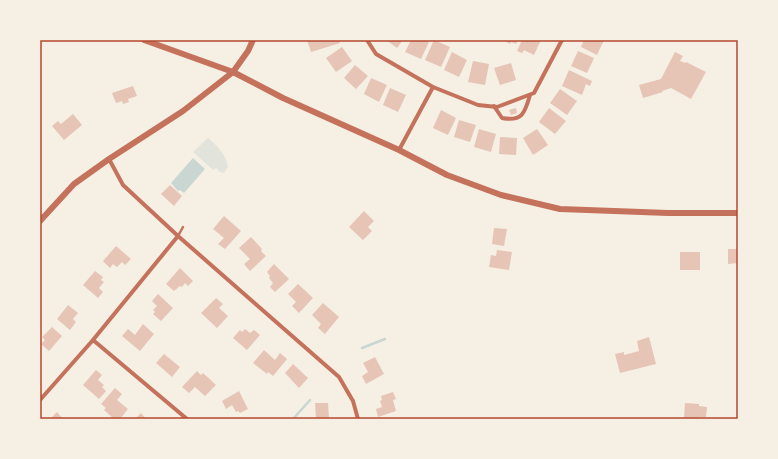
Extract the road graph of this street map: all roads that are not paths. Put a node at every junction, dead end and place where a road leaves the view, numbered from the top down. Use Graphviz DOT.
graph roads {
  1 [pos="144,40"];
  2 [pos="253,40"];
  3 [pos="367,40"];
  4 [pos="562,40"];
  5 [pos="233,72"];
  6 [pos="433,86"];
  7 [pos="530,95"];
  8 [pos="494,106"];
  9 [pos="399,150"];
  10 [pos="109,159"];
  11 [pos="738,213"];
  12 [pos="40,221"];
  13 [pos="183,227"];
  14 [pos="178,236"];
  15 [pos="93,340"];
  16 [pos="40,400"];
  17 [pos="187,419"];
  18 [pos="358,419"];
  1 -- 5 [label="street"];
  2 -- 5 [label="street"];
  3 -- 6 [label="street"];
  4 -- 7 [label="street"];
  5 -- 9 [label="street"];
  5 -- 10 [label="street"];
  6 -- 8 [label="street"];
  6 -- 9 [label="street"];
  7 -- 8 [label="street"];
  7 -- 8 [label="street"];
  9 -- 11 [label="street"];
  10 -- 12 [label="street"];
  10 -- 14 [label="street"];
  13 -- 14 [label="lane"];
  14 -- 15 [label="street"];
  14 -- 18 [label="street"];
  15 -- 16 [label="street"];
  15 -- 17 [label="street"];
}
